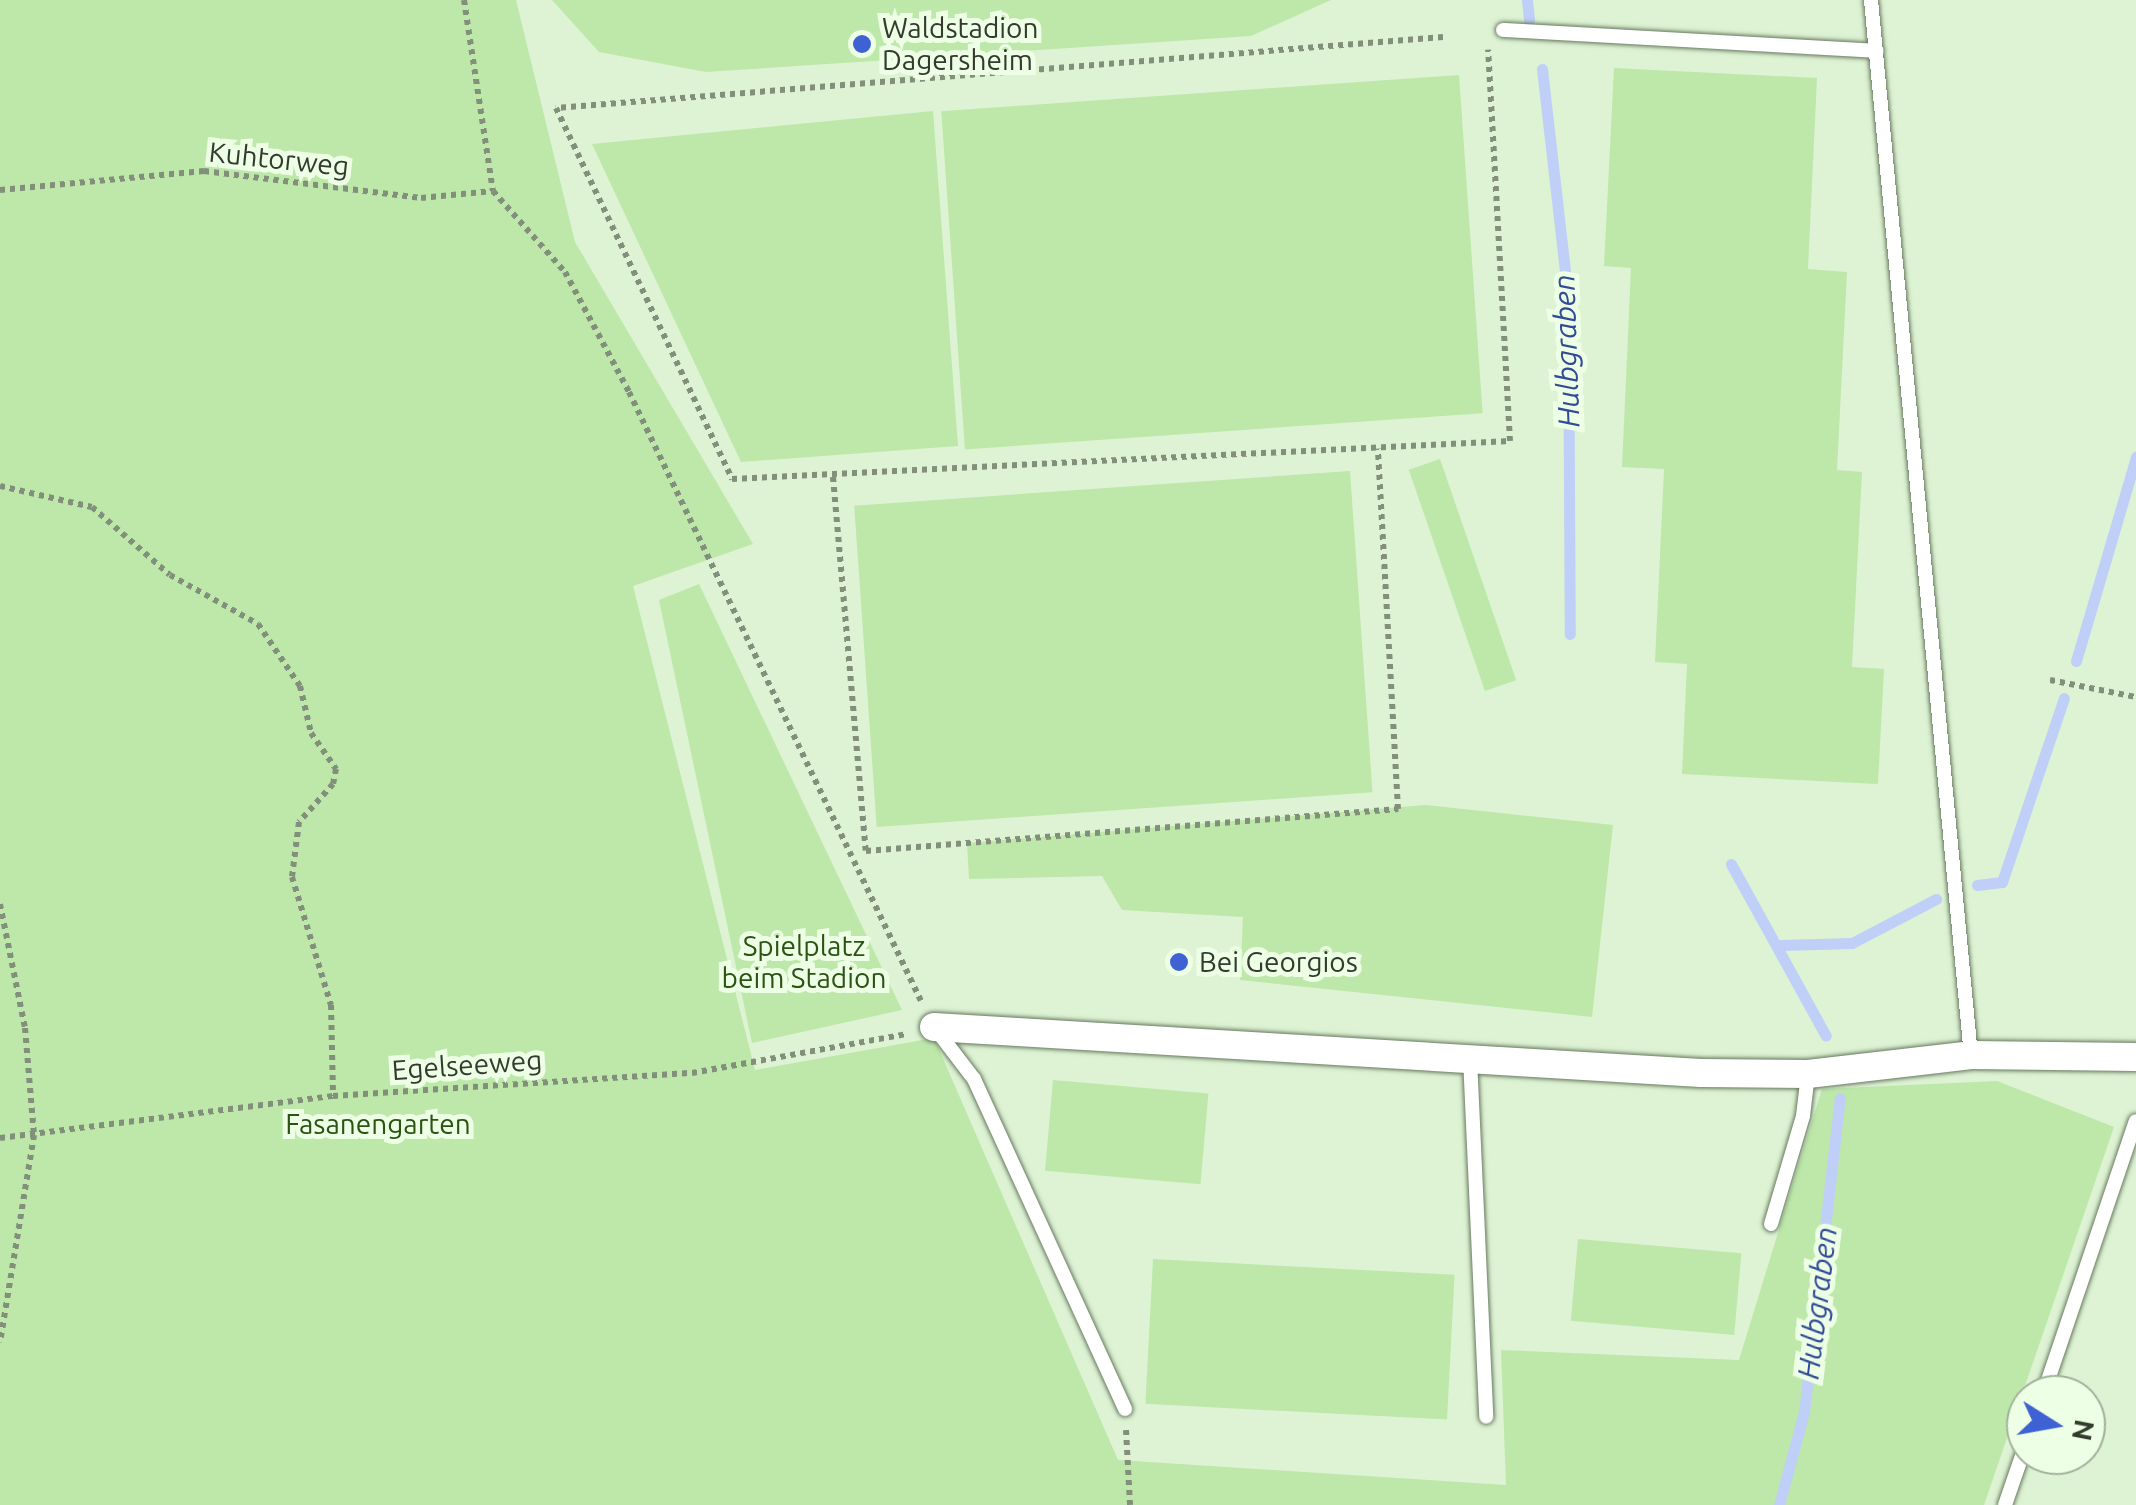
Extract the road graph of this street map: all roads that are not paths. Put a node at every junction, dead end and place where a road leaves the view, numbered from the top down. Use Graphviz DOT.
graph roads {
  1 [pos="1870,0"];
  2 [pos="1495,29"];
  3 [pos="1876,51"];
  4 [pos="934,1027"];
  5 [pos="1970,1055"];
  6 [pos="1470,1057"];
  7 [pos="2136,1057"];
  8 [pos="1808,1074"];
  9 [pos="2136,1122"];
  10 [pos="1771,1224"];
  11 [pos="2049,1375"];
  12 [pos="1124,1408"];
  13 [pos="1486,1417"];
  14 [pos="2015,1475"];
  15 [pos="2005,1505"];
  1 -- 3 [label="lane"];
  2 -- 3 [label="lane"];
  3 -- 5 [label="lane"];
  4 -- 6 [label="street"];
  4 -- 12 [label="lane"];
  5 -- 7 [label="street"];
  5 -- 8 [label="street"];
  6 -- 8 [label="street"];
  6 -- 13 [label="lane"];
  8 -- 10 [label="lane"];
  9 -- 11 [label="lane"];
  14 -- 15 [label="lane"];
}
